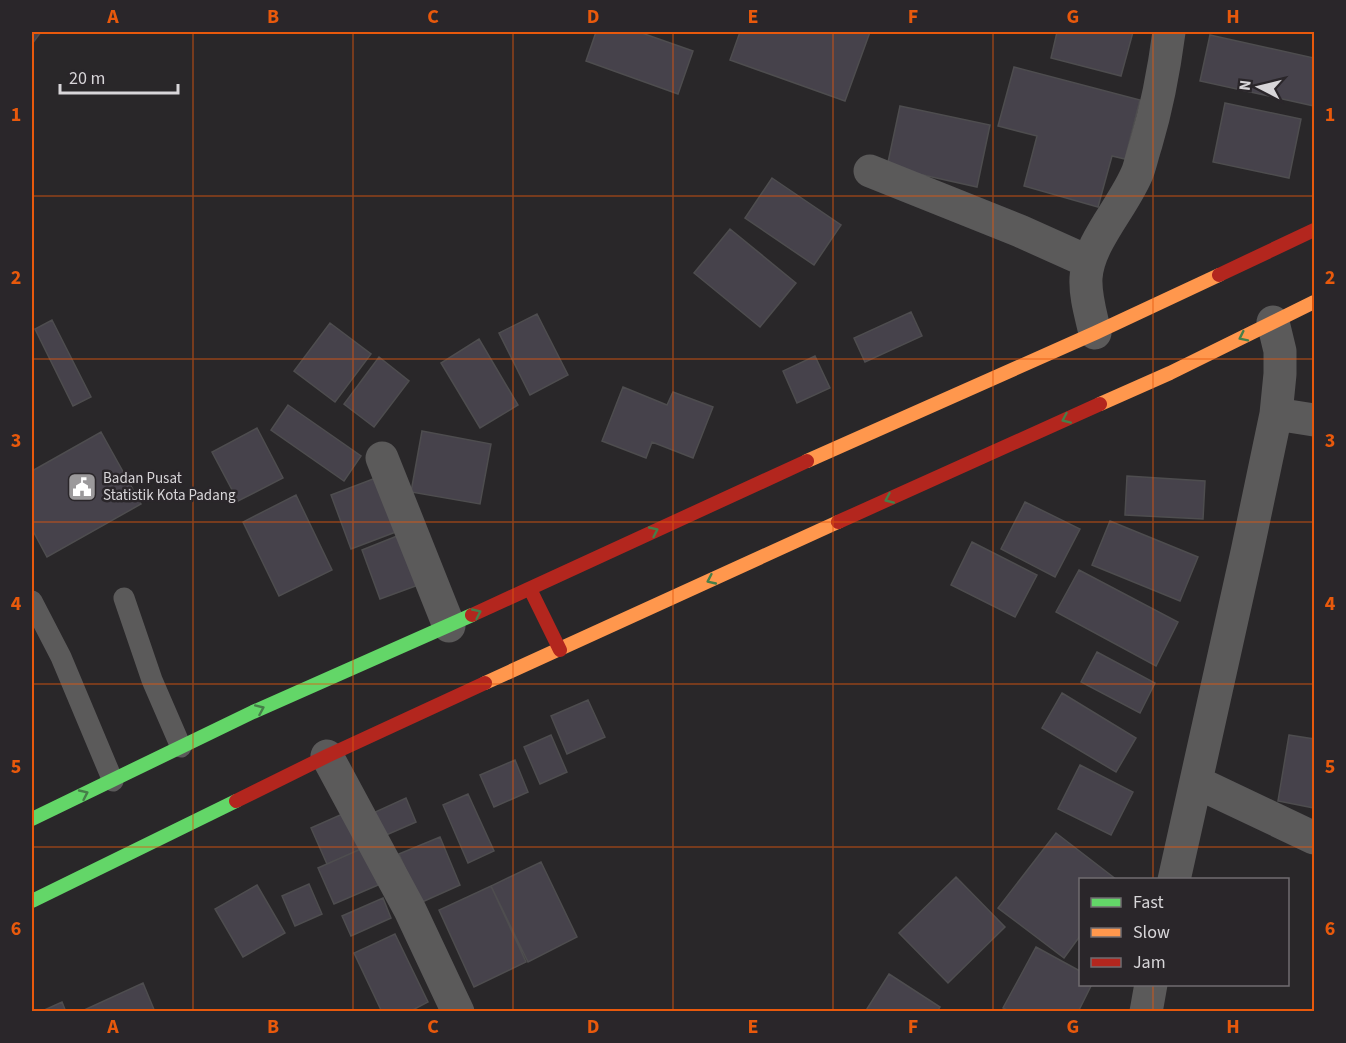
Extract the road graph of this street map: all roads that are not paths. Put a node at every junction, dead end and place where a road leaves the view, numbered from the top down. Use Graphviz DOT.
graph roads {
  1 [pos="1169,32"];
  2 [pos="870,171"];
  3 [pos="1314,230"];
  4 [pos="1089,262"];
  5 [pos="1314,302"];
  6 [pos="1273,322"];
  7 [pos="1095,333"];
  8 [pos="1276,414"];
  9 [pos="1314,420"];
  10 [pos="382,458"];
  11 [pos="530,589"];
  12 [pos="124,598"];
  13 [pos="32,601"];
  14 [pos="449,626"];
  15 [pos="560,650"];
  16 [pos="181,747"];
  17 [pos="327,756"];
  18 [pos="113,781"];
  19 [pos="1196,782"];
  20 [pos="32,819"];
  21 [pos="1314,838"];
  22 [pos="1174,878"];
  23 [pos="32,901"];
  24 [pos="1151,986"];
  25 [pos="458,1011"];
  26 [pos="1146,1011"];
  1 -- 4 [label="street"];
  2 -- 4 [label="street"];
  3 -- 7 [label="highway"];
  4 -- 7 [label="street"];
  5 -- 6 [label="highway"];
  6 -- 8 [label="street"];
  6 -- 15 [label="highway, one-way"];
  11 -- 7 [label="highway, one-way"];
  8 -- 9 [label="street"];
  8 -- 19 [label="street"];
  10 -- 14 [label="street"];
  14 -- 11 [label="highway, one-way"];
  11 -- 15 [label="highway"];
  12 -- 16 [label="lane"];
  13 -- 18 [label="lane"];
  16 -- 14 [label="highway, one-way"];
  15 -- 17 [label="highway"];
  16 -- 18 [label="highway"];
  17 -- 23 [label="highway"];
  17 -- 25 [label="street"];
  20 -- 18 [label="highway, one-way"];
  19 -- 21 [label="street"];
  19 -- 22 [label="street"];
  24 -- 26 [label="street"];
}
